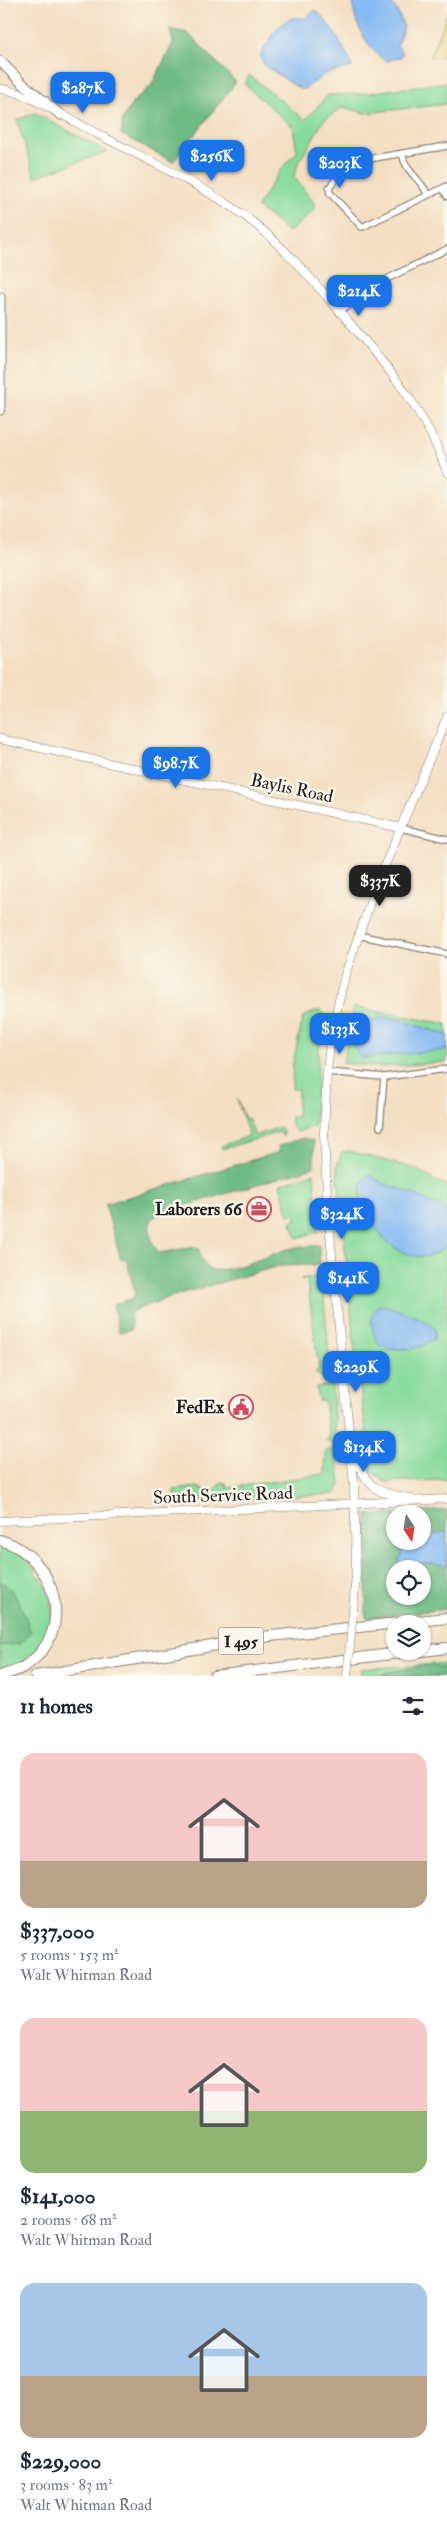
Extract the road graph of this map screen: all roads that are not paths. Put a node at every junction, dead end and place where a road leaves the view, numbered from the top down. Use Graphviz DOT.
graph roads {
  1 [pos="0,61"];
  2 [pos="0,89"];
  3 [pos="61,115"];
  4 [pos="447,146"];
  5 [pos="402,153"];
  6 [pos="445,187"];
  7 [pos="428,195"];
  8 [pos="447,196"];
  9 [pos="447,249"];
  10 [pos="0,297"];
  11 [pos="339,312"];
  12 [pos="0,410"];
  13 [pos="447,472"];
  14 [pos="447,717"];
  15 [pos="0,739"];
  16 [pos="401,828"];
  17 [pos="447,838"];
  18 [pos="358,935"];
  19 [pos="447,954"];
  20 [pos="447,1070"];
  21 [pos="327,1072"];
  22 [pos="384,1077"];
  23 [pos="380,1127"];
  24 [pos="350,1443"];
  25 [pos="447,1499"];
  26 [pos="430,1500"];
  27 [pos="354,1505"];
  28 [pos="0,1521"];
  29 [pos="0,1540"];
  30 [pos="447,1618"];
  31 [pos="447,1648"];
  32 [pos="431,1650"];
  33 [pos="386,1654"];
  34 [pos="0,1676"];
  35 [pos="36,1676"];
  36 [pos="214,1676"];
  37 [pos="347,1676"];
  1 -- 3 [label="main road"];
  2 -- 3 [label="main road"];
  3 -- 11 [label="main road"];
  4 -- 5 [label="street"];
  5 -- 7 [label="street"];
  5 -- 7 [label="street"];
  6 -- 7 [label="street"];
  6 -- 8 [label="street"];
  9 -- 11 [label="street"];
  10 -- 12 [label="main road"];
  11 -- 13 [label="main road"];
  14 -- 16 [label="main road"];
  15 -- 16 [label="main road, Baylis Road"];
  16 -- 17 [label="street"];
  16 -- 18 [label="main road"];
  18 -- 19 [label="street"];
  18 -- 21 [label="main road"];
  20 -- 22 [label="street"];
  21 -- 22 [label="street"];
  21 -- 24 [label="main road"];
  22 -- 23 [label="street"];
  24 -- 26 [label="main road"];
  24 -- 27 [label="main road"];
  25 -- 26 [label="main road, South Service Road"];
  26 -- 27 [label="main road, South Service Road"];
  27 -- 28 [label="main road, South Service Road"];
  27 -- 37 [label="main road, bridge"];
  29 -- 34 [label="highway"];
  30 -- 35 [label="highway, I 495"];
  31 -- 32 [label="highway"];
  33 -- 36 [label="highway, I 495"];
}
